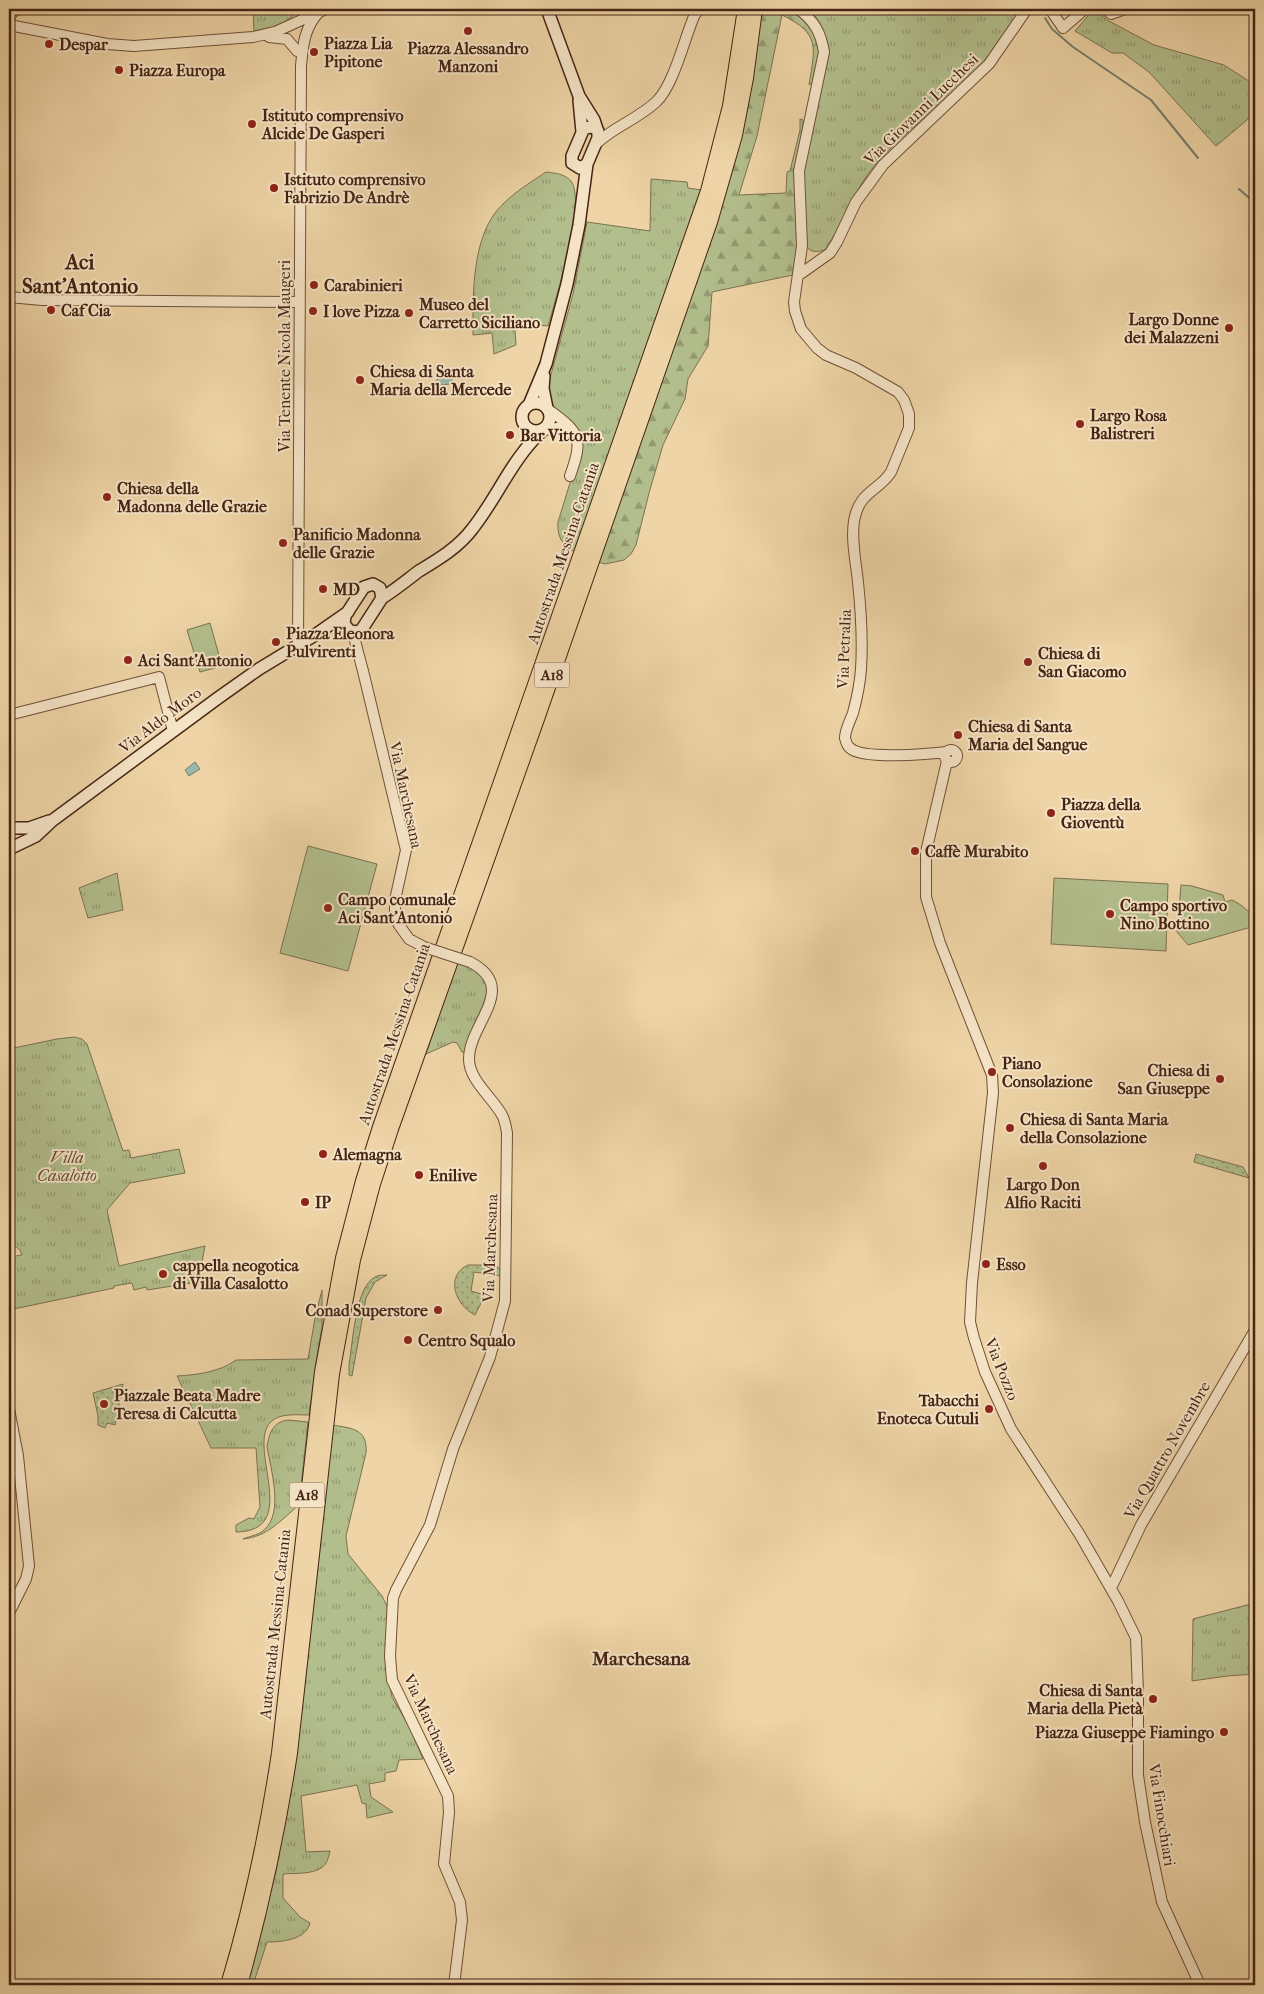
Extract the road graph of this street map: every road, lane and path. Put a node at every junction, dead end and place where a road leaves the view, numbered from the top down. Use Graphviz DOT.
graph roads {
  1 [pos="16,9"];
  2 [pos="547,9"];
  3 [pos="701,9"];
  4 [pos="744,9"];
  5 [pos="755,9"];
  6 [pos="798,9"];
  7 [pos="1027,9"];
  8 [pos="1050,9"];
  9 [pos="1085,9"];
  10 [pos="1125,9"];
  11 [pos="322,11"];
  12 [pos="1108,12"];
  13 [pos="9,17"];
  14 [pos="294,24"];
  15 [pos="9,25"];
  16 [pos="252,37"];
  17 [pos="303,38"];
  18 [pos="297,51"];
  19 [pos="301,66"];
  20 [pos="579,96"];
  21 [pos="597,124"];
  22 [pos="620,126"];
  23 [pos="582,132"];
  24 [pos="596,144"];
  25 [pos="581,165"];
  26 [pos="802,249"];
  27 [pos="826,256"];
  28 [pos="799,275"];
  29 [pos="9,297"];
  30 [pos="299,302"];
  31 [pos="546,364"];
  32 [pos="529,405"];
  33 [pos="548,409"];
  34 [pos="524,425"];
  35 [pos="543,430"];
  36 [pos="574,430"];
  37 [pos="517,459"];
  38 [pos="570,476"];
  39 [pos="417,573"];
  40 [pos="376,586"];
  41 [pos="382,598"];
  42 [pos="348,612"];
  43 [pos="365,626"];
  44 [pos="348,629"];
  45 [pos="315,635"];
  46 [pos="298,646"];
  47 [pos="363,671"];
  48 [pos="9,715"];
  49 [pos="174,730"];
  50 [pos="944,777"];
  51 [pos="53,820"];
  52 [pos="9,828"];
  53 [pos="9,849"];
  54 [pos="1255,1330"];
  55 [pos="9,1409"];
  56 [pos="1110,1588"];
  57 [pos="9,1613"];
  58 [pos="228,1985"];
  59 [pos="240,1985"];
  60 [pos="454,1985"];
  61 [pos="1200,1985"];
  1 -- 13 [label="street"];
  2 -- 20 [label="main road"];
  3 -- 22 [label="street"];
  4 -- 58 [label="highway, Autostrada Messina-Catania / A18"];
  5 -- 59 [label="highway, Autostrada Messina-Catania / A18"];
  6 -- 26 [label="street"];
  7 -- 27 [label="street, Via Giovanni Lucchesi"];
  8 -- 9 [label="street"];
  10 -- 12 [label="street"];
  11 -- 14 [label="street"];
  11 -- 17 [label="street"];
  14 -- 16 [label="street"];
  14 -- 17 [label="street"];
  14 -- 18 [label="street"];
  15 -- 16 [label="street"];
  16 -- 18 [label="street"];
  17 -- 19 [label="street"];
  18 -- 19 [label="street"];
  19 -- 30 [label="street, Via Tenente Nicola Maugeri"];
  20 -- 21 [label="main road"];
  20 -- 23 [label="main road"];
  21 -- 22 [label="street"];
  21 -- 23 [label="main road"];
  21 -- 24 [label="main road"];
  22 -- 24 [label="street"];
  23 -- 25 [label="main road"];
  24 -- 25 [label="main road"];
  25 -- 31 [label="main road"];
  26 -- 27 [label="street"];
  26 -- 28 [label="street"];
  27 -- 28 [label="street, Via Giovanni Lucchesi"];
  28 -- 50 [label="street, Via Petralia"];
  29 -- 30 [label="street"];
  30 -- 46 [label="street, Via Tenente Nicola Maugeri"];
  31 -- 32 [label="main road"];
  31 -- 33 [label="main road"];
  32 -- 33 [label="main road"];
  32 -- 34 [label="main road"];
  33 -- 35 [label="main road"];
  33 -- 36 [label="street"];
  34 -- 35 [label="main road"];
  34 -- 37 [label="main road"];
  35 -- 36 [label="street"];
  35 -- 37 [label="main road"];
  36 -- 38 [label="street"];
  37 -- 39 [label="main road"];
  39 -- 40 [label="main road"];
  39 -- 41 [label="main road"];
  40 -- 41 [label="main road"];
  40 -- 42 [label="main road"];
  41 -- 43 [label="main road"];
  42 -- 44 [label="main road"];
  42 -- 45 [label="main road"];
  43 -- 44 [label="main road"];
  43 -- 47 [label="street"];
  44 -- 45 [label="main road"];
  44 -- 47 [label="street"];
  45 -- 46 [label="main road, Via Aldo Moro"];
  46 -- 49 [label="main road, Via Aldo Moro"];
  47 -- 60 [label="street, Via Marchesana, bridge"];
  48 -- 49 [label="street"];
  49 -- 51 [label="main road, Via Aldo Moro"];
  50 -- 56 [label="street, Via Pozzo"];
  51 -- 52 [label="main road"];
  51 -- 53 [label="main road"];
  54 -- 56 [label="street, Via Quattro Novembre"];
  55 -- 57 [label="street"];
  56 -- 61 [label="street, Via Finocchiari"];
}
